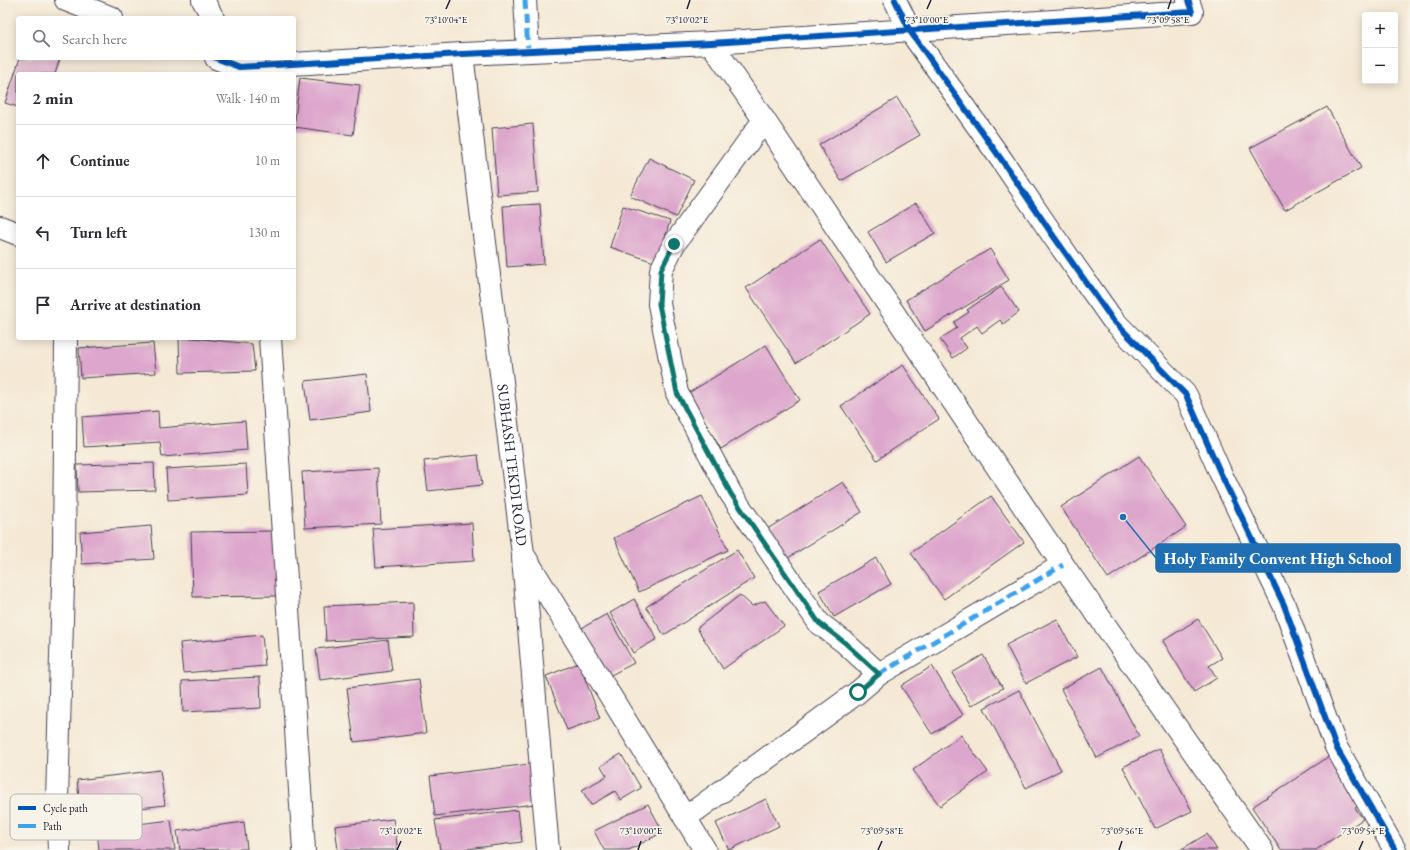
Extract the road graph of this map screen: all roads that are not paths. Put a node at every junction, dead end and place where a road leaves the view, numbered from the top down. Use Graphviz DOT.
graph roads {
  1 [pos="66,0"];
  2 [pos="203,0"];
  3 [pos="525,0"];
  4 [pos="896,0"];
  5 [pos="1188,0"];
  6 [pos="107,16"];
  7 [pos="212,16"];
  8 [pos="910,30"];
  9 [pos="711,43"];
  10 [pos="528,51"];
  11 [pos="462,54"];
  12 [pos="222,60"];
  13 [pos="238,66"];
  14 [pos="764,120"];
  15 [pos="0,227"];
  16 [pos="16,233"];
  17 [pos="66,340"];
  18 [pos="270,340"];
  19 [pos="523,554"];
  20 [pos="1063,565"];
  21 [pos="879,674"];
  22 [pos="56,794"];
  23 [pos="685,818"];
  24 [pos="58,840"];
  25 [pos="59,850"];
  26 [pos="304,850"];
  27 [pos="548,850"];
  28 [pos="705,850"];
  29 [pos="1262,850"];
  30 [pos="1395,850"];
  1 -- 6 [label="street"];
  2 -- 7 [label="street"];
  3 -- 10 [label="street"];
  4 -- 8 [label="street"];
  5 -- 8 [label="street"];
  8 -- 9 [label="street"];
  8 -- 30 [label="street"];
  9 -- 10 [label="street"];
  9 -- 14 [label="street"];
  10 -- 11 [label="street"];
  11 -- 13 [label="street"];
  11 -- 19 [label="street, SUBHASH TEKDI ROAD"];
  12 -- 13 [label="street"];
  14 -- 20 [label="street"];
  14 -- 21 [label="street"];
  15 -- 16 [label="street"];
  17 -- 22 [label="street"];
  18 -- 26 [label="street"];
  19 -- 23 [label="street, SUBHASH TEKDI ROAD"];
  19 -- 27 [label="street"];
  20 -- 21 [label="street"];
  20 -- 29 [label="street"];
  21 -- 23 [label="street"];
  23 -- 28 [label="street, SUBHASH TEKDI ROAD"];
  24 -- 25 [label="street"];
}
